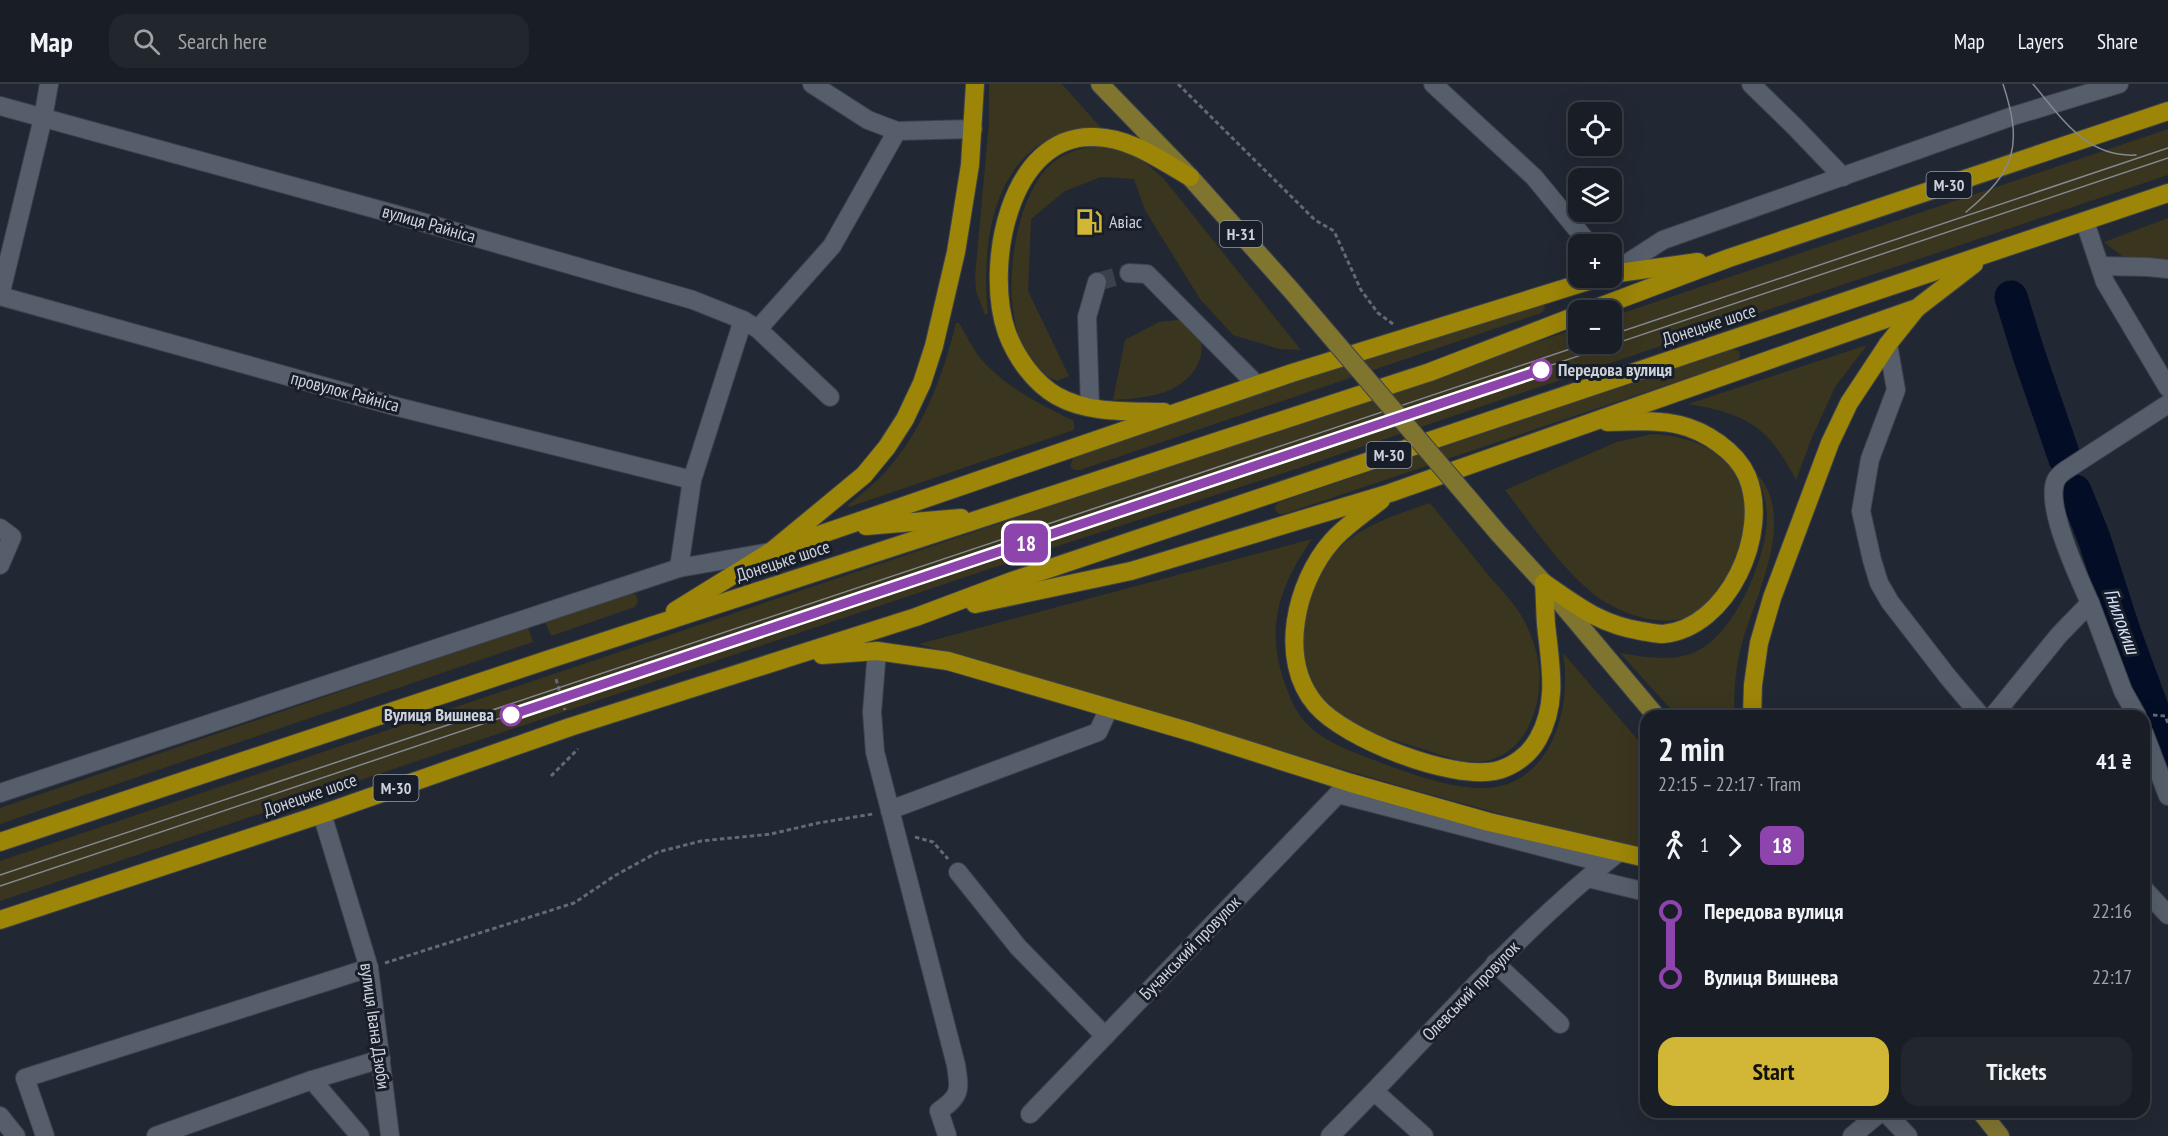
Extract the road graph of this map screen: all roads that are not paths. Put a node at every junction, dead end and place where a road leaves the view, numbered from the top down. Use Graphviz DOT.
graph roads {
  1 [pos="49,84"];
  2 [pos="812,84"];
  3 [pos="975,84"];
  4 [pos="1100,84"];
  5 [pos="1433,84"];
  6 [pos="1751,84"];
  7 [pos="2119,84"];
  8 [pos="0,106"];
  9 [pos="2168,111"];
  10 [pos="43,118"];
  11 [pos="973,129"];
  12 [pos="897,131"];
  13 [pos="1191,177"];
  14 [pos="1843,177"];
  15 [pos="2168,193"];
  16 [pos="2085,222"];
  17 [pos="1580,234"];
  18 [pos="1985,255"];
  19 [pos="1729,258"];
  20 [pos="1622,265"];
  21 [pos="2101,266"];
  22 [pos="2168,269"];
  23 [pos="1622,272"];
  24 [pos="1129,273"];
  25 [pos="1097,282"];
  26 [pos="1568,286"];
  27 [pos="0,296"];
  28 [pos="1618,300"];
  29 [pos="1917,308"];
  30 [pos="1568,319"];
  31 [pos="750,324"];
  32 [pos="1888,344"];
  33 [pos="1257,385"];
  34 [pos="2168,388"];
  35 [pos="830,397"];
  36 [pos="2168,404"];
  37 [pos="1090,407"];
  38 [pos="1175,412"];
  39 [pos="1590,422"];
  40 [pos="692,480"];
  41 [pos="1390,493"];
  42 [pos="991,516"];
  43 [pos="0,528"];
  44 [pos="840,528"];
  45 [pos="772,551"];
  46 [pos="0,566"];
  47 [pos="679,568"];
  48 [pos="1544,583"];
  49 [pos="2090,603"];
  50 [pos="915,617"];
  51 [pos="650,627"];
  52 [pos="877,651"];
  53 [pos="793,657"];
  54 [pos="1109,708"];
  55 [pos="1651,710"];
  56 [pos="1752,710"];
  57 [pos="1976,710"];
  58 [pos="1998,710"];
  59 [pos="2134,710"];
  60 [pos="2150,749"];
  61 [pos="1344,789"];
  62 [pos="0,793"];
  63 [pos="2168,796"];
  64 [pos="891,810"];
  65 [pos="322,814"];
  66 [pos="0,842"];
  67 [pos="1611,858"];
  68 [pos="1640,858"];
  69 [pos="958,872"];
  70 [pos="1588,878"];
  71 [pos="1640,891"];
  72 [pos="2150,896"];
  73 [pos="2168,915"];
  74 [pos="0,920"];
  75 [pos="1495,963"];
  76 [pos="369,968"];
  77 [pos="1560,1024"];
  78 [pos="1105,1036"];
  79 [pos="381,1059"];
  80 [pos="312,1080"];
  81 [pos="1375,1092"];
  82 [pos="1030,1114"];
  83 [pos="0,1116"];
  84 [pos="1875,1118"];
  85 [pos="1889,1118"];
  86 [pos="1986,1118"];
  87 [pos="193,1130"];
  88 [pos="946,1135"];
  89 [pos="16,1136"];
  90 [pos="45,1136"];
  91 [pos="156,1136"];
  92 [pos="360,1136"];
  93 [pos="390,1136"];
  94 [pos="1330,1136"];
  95 [pos="1424,1136"];
  96 [pos="1852,1136"];
  97 [pos="1908,1136"];
  98 [pos="2000,1136"];
  1 -- 10 [label="street"];
  2 -- 12 [label="street"];
  3 -- 11 [label="highway"];
  4 -- 13 [label="main road, Н-31"];
  5 -- 17 [label="street"];
  6 -- 14 [label="street"];
  7 -- 14 [label="street"];
  8 -- 10 [label="street, вулиця Райніса"];
  9 -- 19 [label="highway, М-30"];
  10 -- 27 [label="street"];
  10 -- 31 [label="street, вулиця Райніса"];
  11 -- 12 [label="street"];
  11 -- 45 [label="highway"];
  12 -- 31 [label="street"];
  13 -- 37 [label="highway"];
  13 -- 48 [label="main road, Н-31, bridge"];
  14 -- 20 [label="street"];
  15 -- 16 [label="highway, Донецьке шосе / М-30"];
  16 -- 18 [label="highway, Донецьке шосе / М-30"];
  16 -- 21 [label="street"];
  18 -- 29 [label="highway"];
  18 -- 50 [label="highway, Донецьке шосе / М-30"];
  19 -- 23 [label="highway"];
  19 -- 28 [label="highway, М-30"];
  21 -- 22 [label="street"];
  21 -- 34 [label="street"];
  24 -- 33 [label="street"];
  25 -- 37 [label="street"];
  26 -- 33 [label="highway"];
  27 -- 40 [label="street, провулок Райніса"];
  29 -- 32 [label="highway"];
  29 -- 39 [label="highway"];
  30 -- 42 [label="highway, Донецьке шосе"];
  31 -- 35 [label="street, вулиця Райніса"];
  31 -- 40 [label="street"];
  32 -- 56 [label="highway"];
  32 -- 57 [label="street"];
  33 -- 38 [label="highway"];
  36 -- 49 [label="street"];
  37 -- 38 [label="highway"];
  38 -- 44 [label="highway"];
  39 -- 41 [label="highway"];
  39 -- 48 [label="highway"];
  40 -- 47 [label="street"];
  41 -- 48 [label="highway"];
  41 -- 50 [label="highway"];
  42 -- 44 [label="highway"];
  42 -- 51 [label="highway, Донецьке шосе"];
  43 -- 46 [label="street"];
  44 -- 45 [label="highway"];
  45 -- 47 [label="street"];
  45 -- 51 [label="highway"];
  47 -- 62 [label="street"];
  48 -- 55 [label="main road, Н-31"];
  49 -- 58 [label="street"];
  49 -- 59 [label="street"];
  50 -- 53 [label="highway, Донецьке шосе / М-30"];
  51 -- 66 [label="highway, Донецьке шосе"];
  52 -- 53 [label="highway"];
  52 -- 54 [label="highway"];
  52 -- 64 [label="street"];
  53 -- 65 [label="highway, Донецьке шосе / М-30"];
  54 -- 61 [label="highway"];
  54 -- 64 [label="street"];
  60 -- 63 [label="street"];
  61 -- 67 [label="highway"];
  61 -- 78 [label="street, Бучанський провулок"];
  64 -- 88 [label="street"];
  65 -- 74 [label="highway, Донецьке шосе / М-30"];
  65 -- 76 [label="street, вулиця Івана Дзюби"];
  67 -- 68 [label="highway"];
  67 -- 70 [label="street, Олевський провулок"];
  69 -- 78 [label="street"];
  70 -- 71 [label="street"];
  70 -- 75 [label="street, Олевський провулок"];
  72 -- 73 [label="street"];
  75 -- 77 [label="street"];
  75 -- 81 [label="street, Олевський провулок"];
  76 -- 79 [label="street, вулиця Івана Дзюби"];
  76 -- 90 [label="street"];
  78 -- 82 [label="street, Бучанський провулок"];
  79 -- 80 [label="street"];
  79 -- 93 [label="street, вулиця Івана Дзюби"];
  80 -- 87 [label="street"];
  80 -- 92 [label="street"];
  81 -- 94 [label="street, Олевський провулок"];
  81 -- 95 [label="street"];
  83 -- 89 [label="street"];
  84 -- 96 [label="street"];
  85 -- 97 [label="street"];
  86 -- 98 [label="main road"];
  87 -- 91 [label="street"];
}
